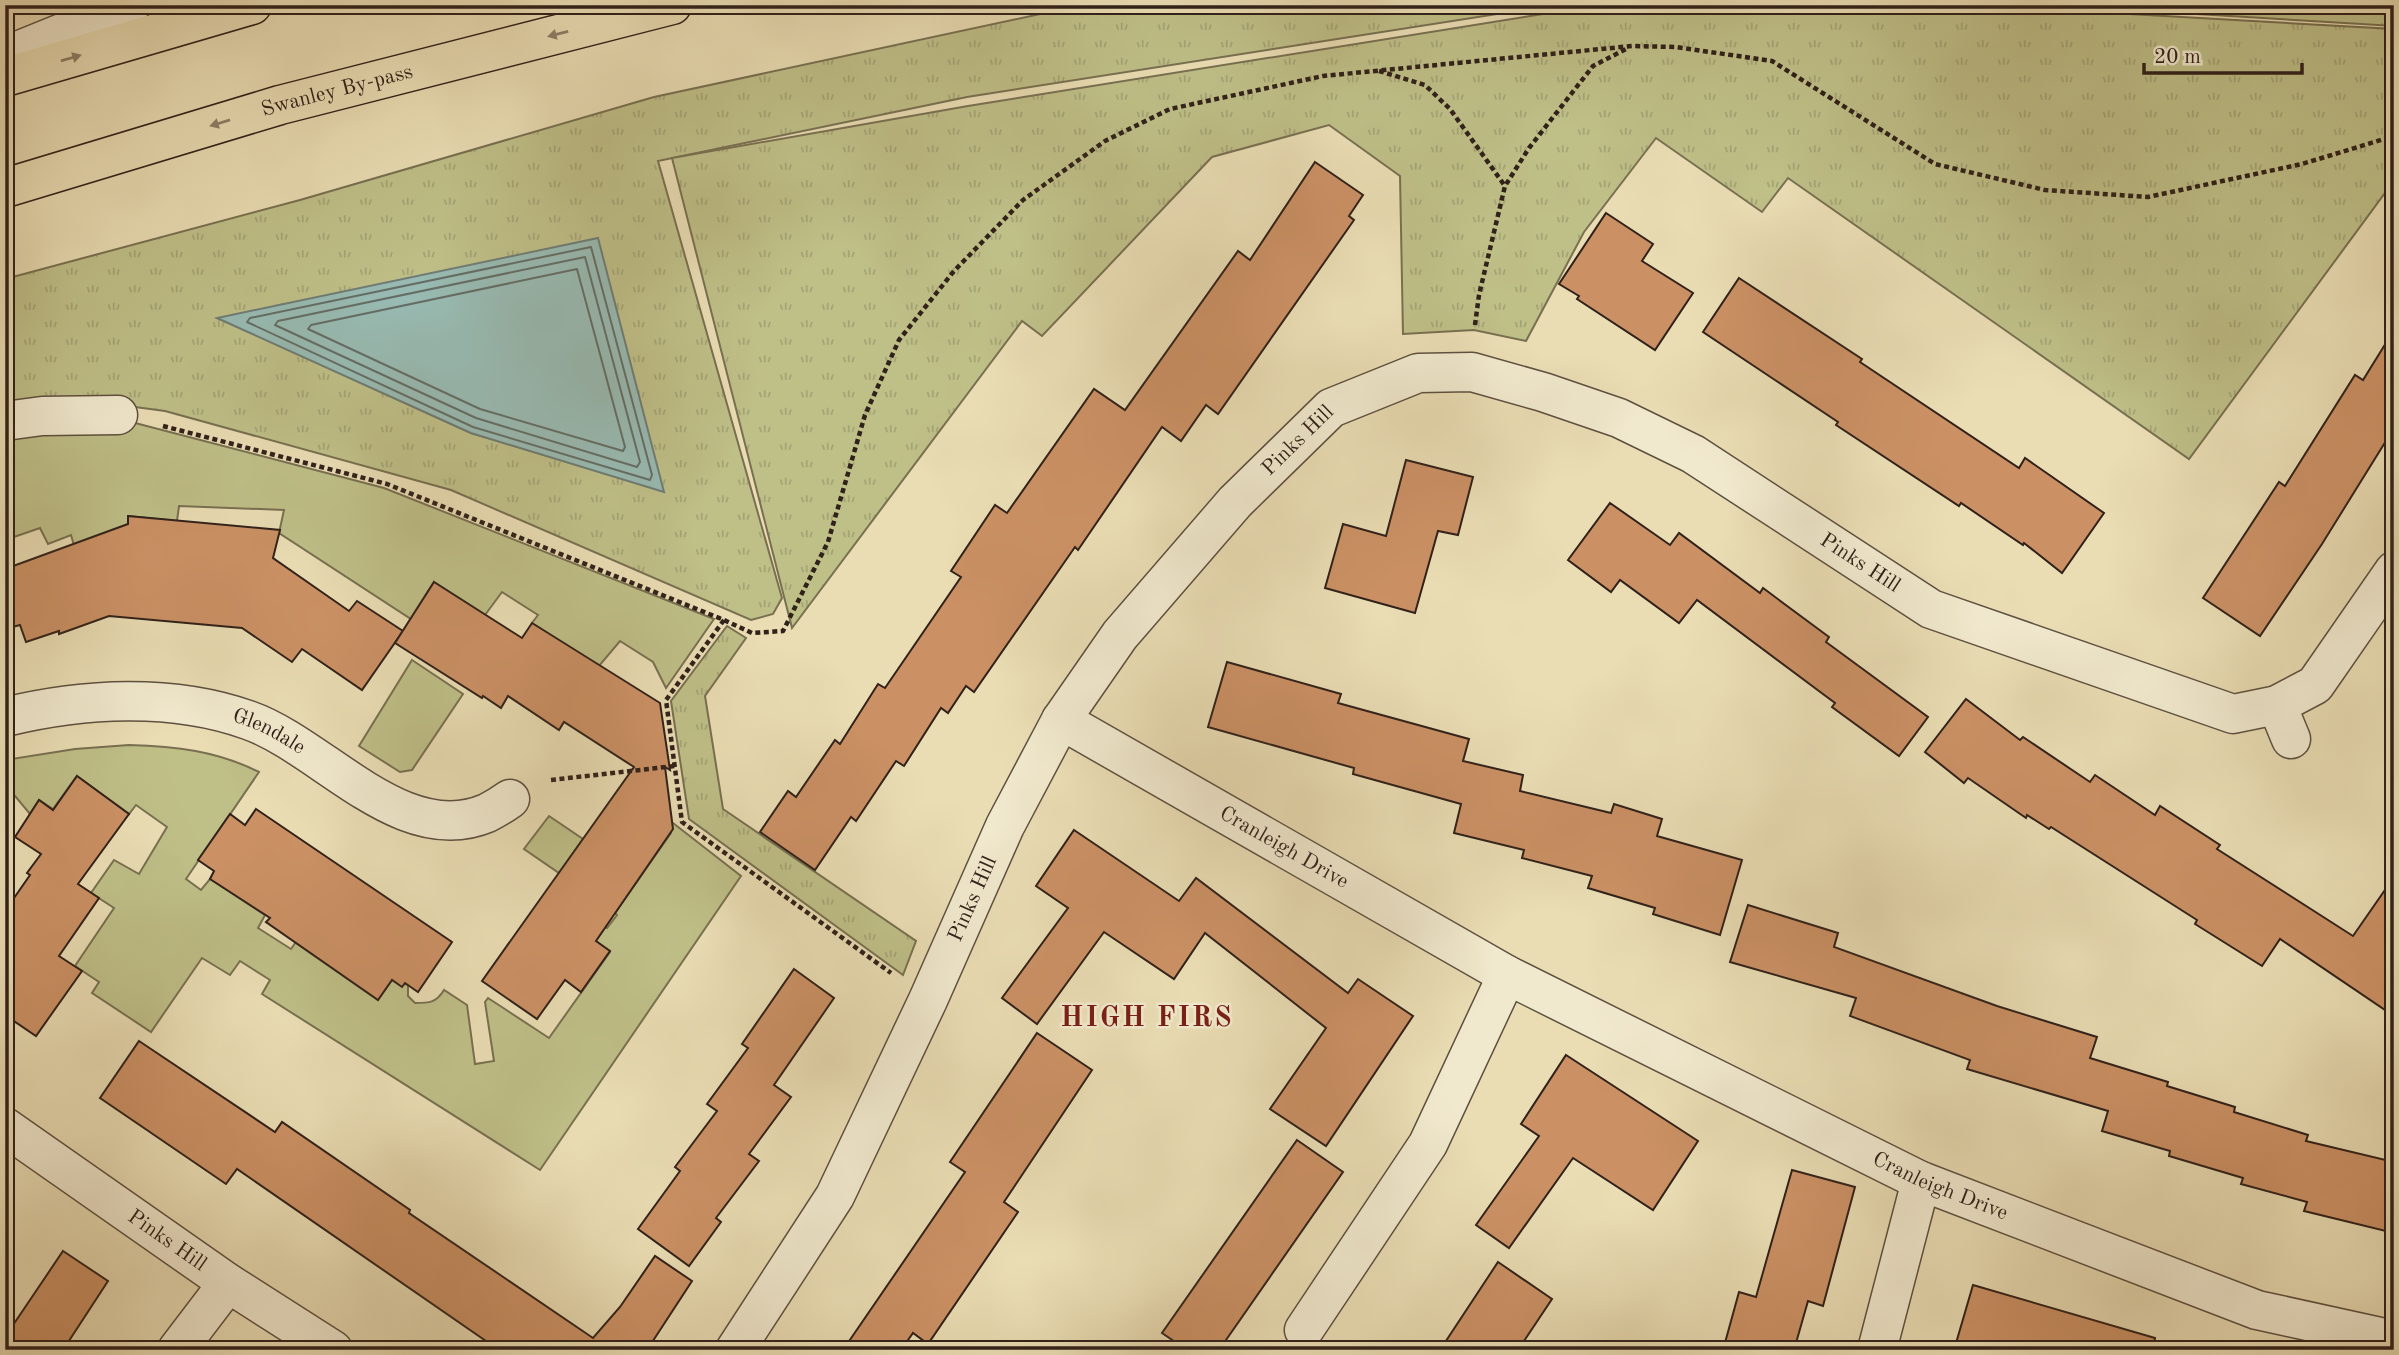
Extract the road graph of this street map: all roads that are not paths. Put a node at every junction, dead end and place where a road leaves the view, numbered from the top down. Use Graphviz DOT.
graph roads {
  1 [pos="131,5"];
  2 [pos="252,5"];
  3 [pos="672,5"];
  4 [pos="5,56"];
  5 [pos="5,76"];
  6 [pos="5,188"];
  7 [pos="118,415"];
  8 [pos="5,421"];
  9 [pos="2394,571"];
  10 [pos="2277,705"];
  11 [pos="5,717"];
  12 [pos="1061,720"];
  13 [pos="2291,740"];
  14 [pos="510,799"];
  15 [pos="1507,975"];
  16 [pos="5,1127"];
  17 [pos="1921,1181"];
  18 [pos="228,1283"];
  19 [pos="1304,1330"];
  20 [pos="2394,1340"];
  21 [pos="177,1350"];
  22 [pos="333,1350"];
  23 [pos="735,1350"];
  24 [pos="1877,1350"];
  1 -- 4 [label="street"];
  5 -- 2 [label="highway, one-way"];
  3 -- 6 [label="highway, Swanley By-pass, one-way"];
  7 -- 8 [label="street"];
  9 -- 10 [label="street, Pinks Hill"];
  10 -- 12 [label="street, Pinks Hill"];
  10 -- 13 [label="street"];
  11 -- 14 [label="street, Glendale"];
  12 -- 15 [label="street, Cranleigh Drive"];
  12 -- 23 [label="street, Pinks Hill"];
  15 -- 17 [label="street, Cranleigh Drive"];
  15 -- 19 [label="street"];
  16 -- 18 [label="street, Pinks Hill"];
  17 -- 20 [label="street, Cranleigh Drive"];
  17 -- 24 [label="street"];
  18 -- 21 [label="street"];
  18 -- 22 [label="street, Pinks Hill"];
}
